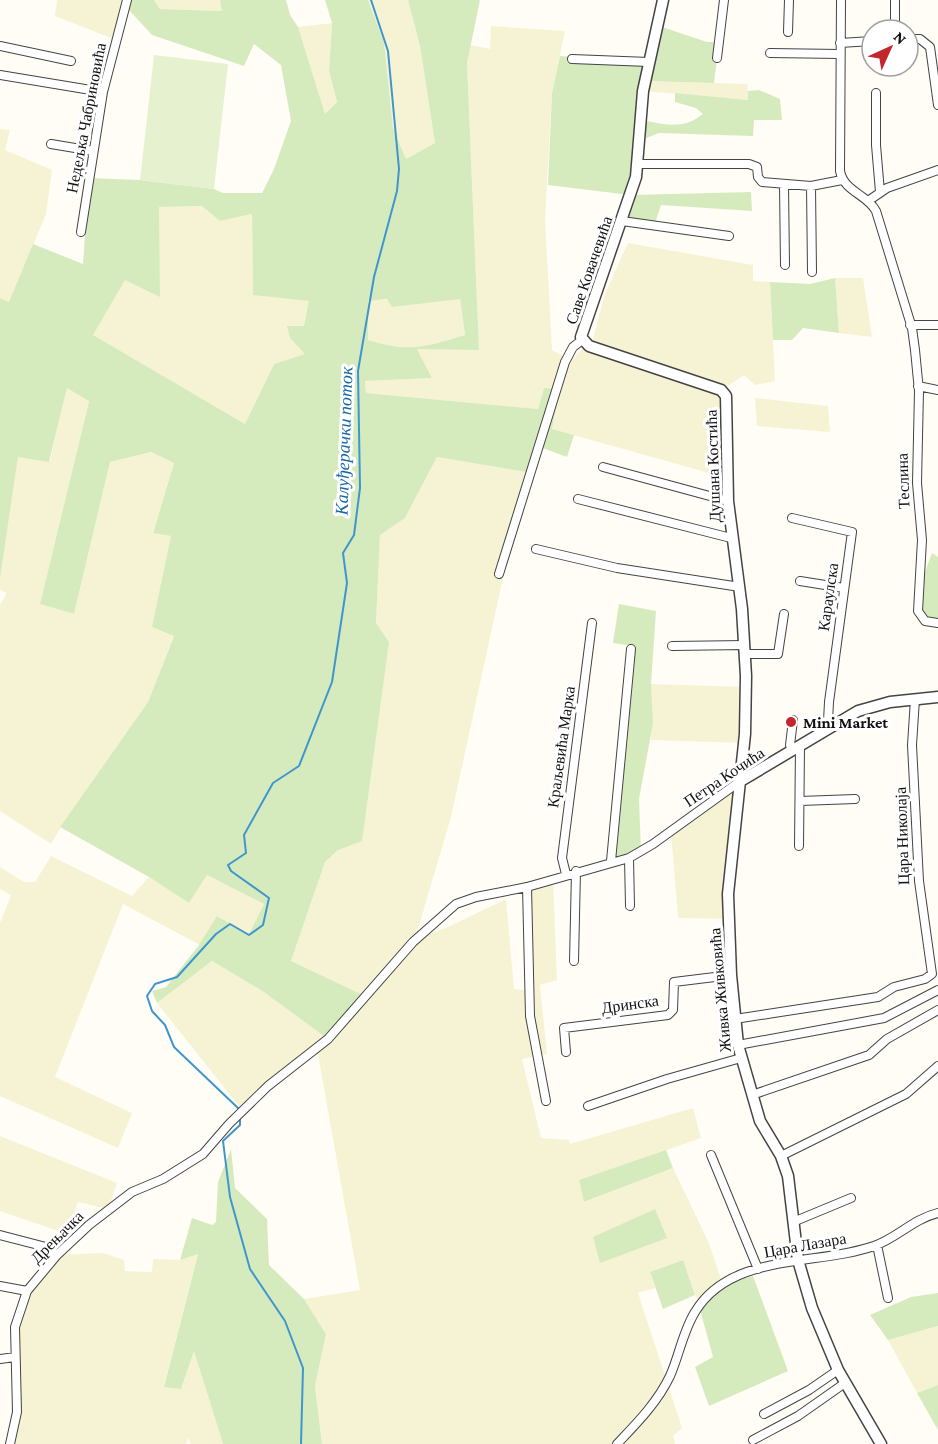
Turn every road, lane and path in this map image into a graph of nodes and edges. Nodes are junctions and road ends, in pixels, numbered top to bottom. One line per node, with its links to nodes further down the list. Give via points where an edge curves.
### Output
1 (127, 0): 20 (street, Недељка Чабриновића)
2 (663, 0): 18 (street, Саве Ковачевића)
3 (724, 0): 15 (street)
4 (789, 0): 8 (street)
5 (841, 0): 11 (street)
6 (895, 0): 7 (street)
7 (895, 18)
8 (788, 32)
9 (920, 39): 22 (street, via 930,46)
10 (860, 42): 11 (street)
11 (840, 43): 14 (street)
12 (0, 46): 17 (street)
13 (770, 53): 14 (street)
14 (839, 54): 27 (street)
15 (717, 58)
16 (572, 59): 18 (street)
17 (71, 61)
18 (649, 62): 25 (street, Саве Ковачевића)
19 (0, 75): 20 (street)
20 (103, 92): 24 (street, Недељка Чабриновића)
21 (876, 93): 30 (street)
22 (938, 105)
23 (51, 144): 24 (street)
24 (93, 151): 33 (street, Недељка Чабриновића)
25 (638, 164): 28 (street, via 754,164 759,180); 32 (street, Саве Ковачевића)
26 (938, 170): 30 (street)
27 (842, 180): 29 (street); 31 (street, Теслина)
28 (784, 185): 29 (street); 35 (street)
29 (811, 186): 36 (street)
30 (880, 192): 31 (street)
31 (868, 201): 37 (street, Теслина, via 880,221)
32 (622, 221): 34 (street); 39 (street, Саве Ковачевића)
33 (81, 232)
34 (729, 236)
35 (785, 265)
36 (812, 272)
37 (910, 325): 38 (street); 40 (street, Теслина)
38 (938, 325)
39 (582, 340): 44 (street, Душана Костића, via 589,346 721,390 726,396); 48 (street, Саве Ковачевића, via 565,362)
40 (918, 386): 41 (street); 54 (street, Теслина, via 916,472 922,579 918,611 925,621)
41 (938, 390)
42 (603, 466): 44 (street)
43 (578, 499): 46 (street)
44 (728, 501): 46 (street, Душана Костића)
45 (792, 518): 51 (street, Караулска, via 852,532)
46 (731, 538): 50 (street, Душана Костића)
47 (536, 549): 50 (street, via 617,568)
48 (499, 574)
49 (800, 581): 51 (street)
50 (740, 587): 57 (street, Душана Костића)
51 (844, 588): 61 (street, Караулска, via 829,702)
52 (784, 614): 57 (street, via 778,654)
53 (592, 623): 70 (street, Краљевића Марка, via 562,858)
54 (938, 623)
55 (672, 646): 57 (street)
56 (631, 649): 68 (street)
57 (745, 650): 63 (street, Душана Костића, via 745,734)
58 (938, 697): 59 (street, Петра Кочића)
59 (915, 699): 61 (street, Петра Кочића, via 871,706); 78 (street, Цара Николаја, via 912,745 918,881 933,972 927,979 894,987 878,997)
60 (793, 720): 62 (street, via 790,745)
61 (831, 727): 62 (street, Петра Кочића)
62 (796, 749): 63 (street, Петра Кочића); 65 (street)
63 (739, 782): 67 (street, Петра Кочића); 75 (street, Живка Живковића, via 728,894)
64 (855, 799): 65 (street)
65 (800, 801): 66 (street)
66 (799, 846)
67 (629, 858): 68 (street, Петра Кочића); 72 (street)
68 (611, 861): 69 (street, Петра Кочића)
69 (576, 871): 70 (street, Петра Кочића); 74 (street)
70 (566, 874): 71 (street, Петра Кочића)
71 (527, 887): 73 (street, Петра Кочића, via 463,900); 84 (street, via 530,1016)
72 (630, 906)
73 (423, 932): 93 (street, Дрењачка, via 328,1039 268,1086 195,1161 132,1192)
74 (574, 961)
75 (731, 975): 78 (street, Живка Живковића); 80 (street, Дринска, via 674,982 673,1010 668,1015 564,1028)
76 (938, 990): 79 (street, via 884,1018)
77 (938, 1010): 83 (street, via 887,1039 869,1055)
78 (735, 1019): 79 (street, Живка Живковића)
79 (738, 1045): 81 (street, Живка Живковића)
80 (566, 1052)
81 (741, 1058): 83 (street, Живка Живковића); 85 (street)
82 (938, 1066): 87 (street, via 906,1094)
83 (752, 1095): 87 (street, Живка Живковића, via 760,1120)
84 (546, 1101)
85 (588, 1106)
86 (711, 1155): 95 (street)
87 (781, 1156): 90 (street, Живка Живковића, via 788,1176)
88 (851, 1198): 90 (street)
89 (938, 1213): 92 (street, Цара Лазара, via 914,1221)
90 (793, 1222): 94 (street, Живка Живковића)
91 (0, 1235): 93 (street, via 46,1247)
92 (877, 1245): 94 (street, Цара Лазара); 98 (street)
93 (57, 1255): 97 (street, Дрењачка)
94 (798, 1260): 95 (street, Цара Лазара); 101 (street, Живка Живковића, via 812,1308)
95 (758, 1269): 106 (street, Цара Лазара, via 723,1285 699,1306 664,1388)
96 (0, 1286): 97 (street)
97 (27, 1291): 99 (street, Дрењачка, via 15,1327)
98 (888, 1298)
99 (15, 1357): 100 (street); 105 (street, Дрењачка, via 17,1412)
100 (0, 1359)
101 (838, 1370): 102 (street, Живка Живковића); 103 (street)
102 (845, 1383): 104 (street, via 798,1416); 107 (street, Живка Живковића)
103 (764, 1414)
104 (753, 1440)
105 (10, 1444)
106 (617, 1444)
107 (881, 1444)

